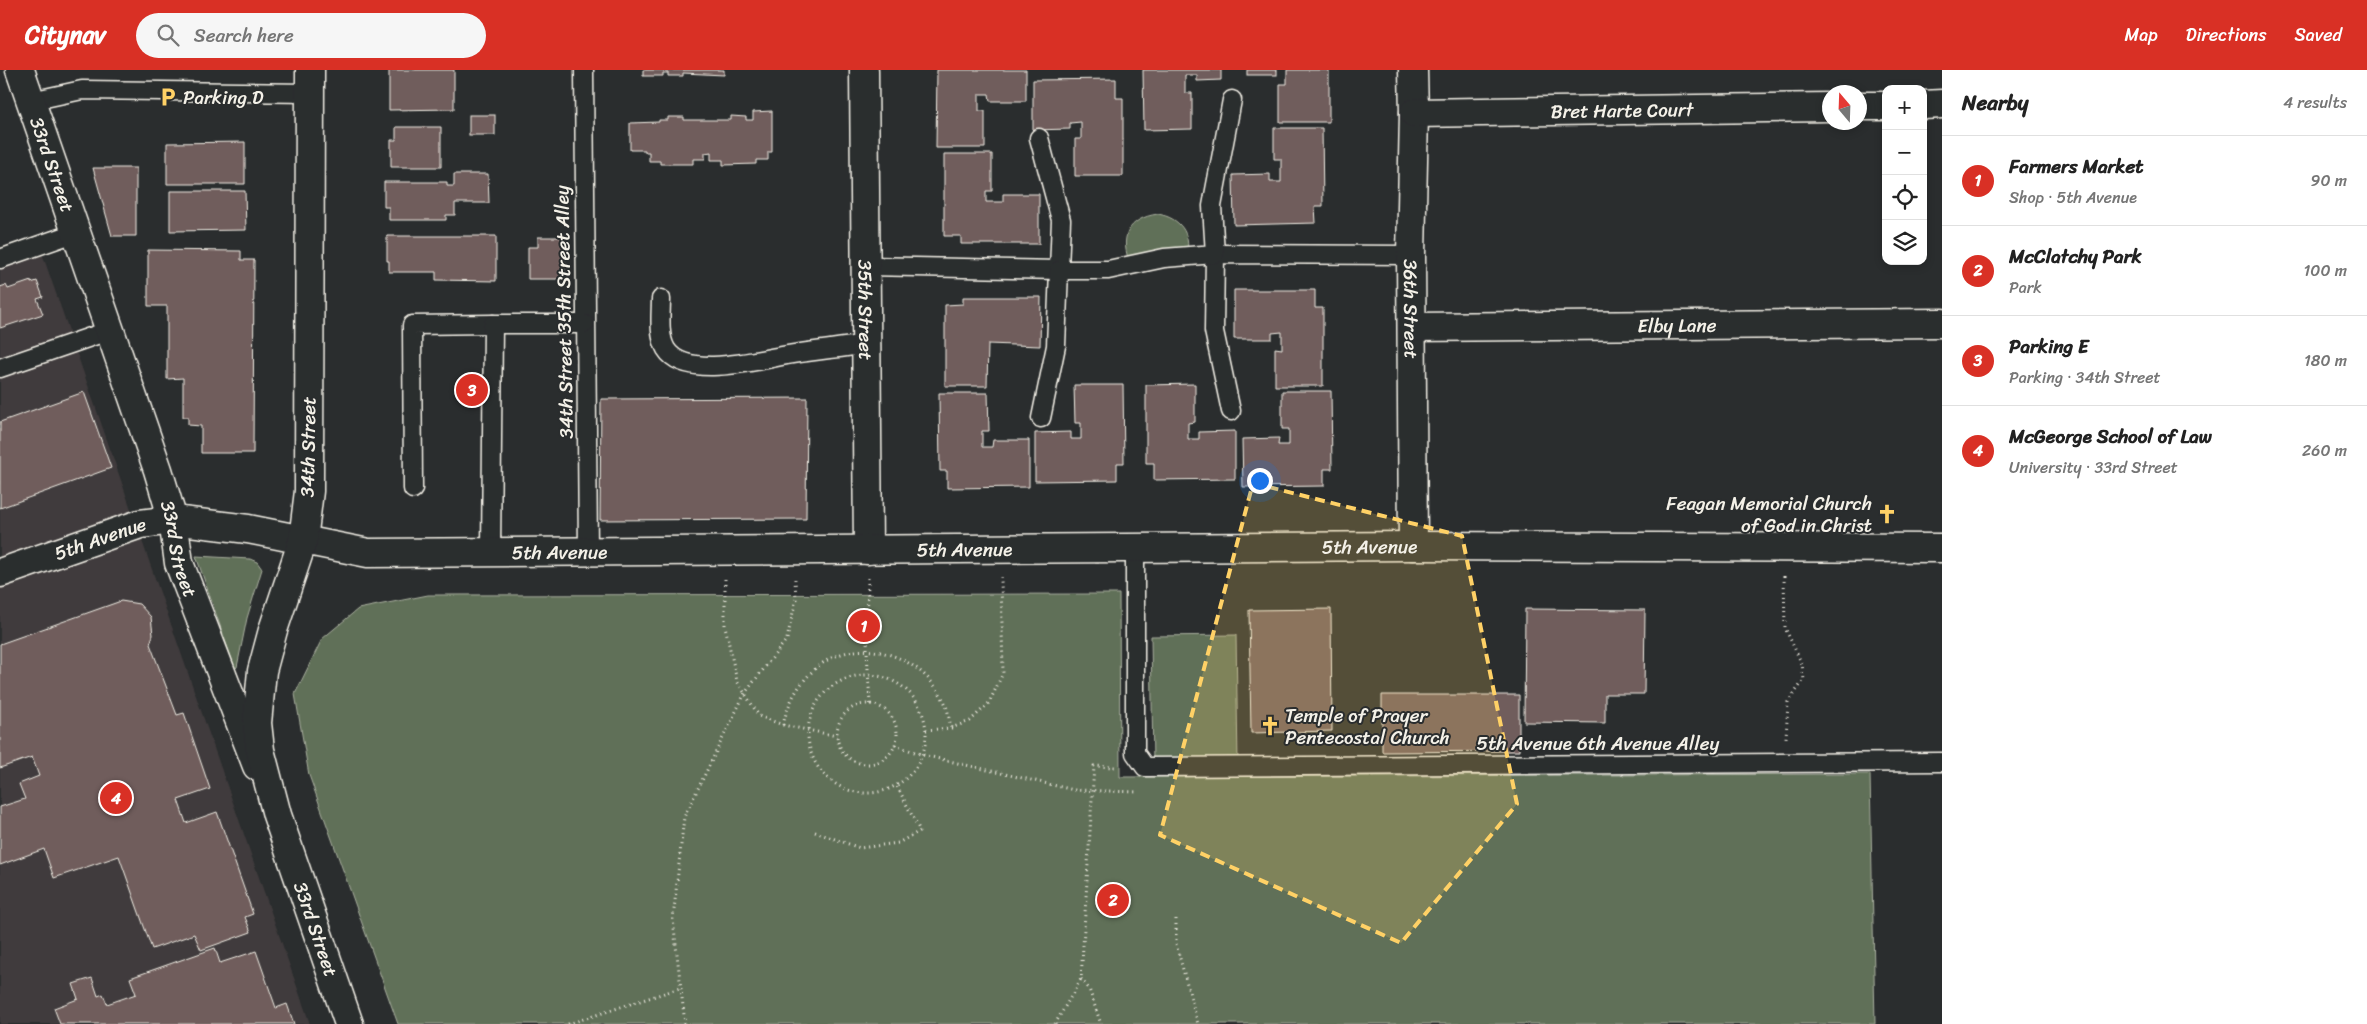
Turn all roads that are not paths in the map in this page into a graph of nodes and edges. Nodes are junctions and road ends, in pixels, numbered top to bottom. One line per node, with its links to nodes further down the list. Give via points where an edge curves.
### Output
1 (20, 70): 7 (street, 33rd Street)
2 (584, 70): 24 (lane, 34th Street 35th Street Alley)
3 (864, 70): 19 (street, 35th Street)
4 (1413, 70): 13 (street, 36th Street)
5 (310, 81): 7 (lane, via 82,90); 33 (street, 34th Street, via 309,491)
6 (1232, 100): 16 (lane, via 1213,199)
7 (31, 101): 15 (street, 33rd Street)
8 (1942, 104): 9 (street)
9 (1927, 105)
10 (1867, 106): 11 (street)
11 (1882, 106)
12 (1822, 107): 13 (street, Bret Harte Court)
13 (1414, 113): 17 (street, 36th Street)
14 (1039, 138): 20 (lane, via 1061,220)
15 (77, 232): 18 (lane); 26 (street, 33rd Street)
16 (1215, 254): 17 (lane); 20 (lane, via 1164,258 1108,270); 29 (lane, via 1214,331)
17 (1411, 255): 25 (street, 36th Street)
18 (0, 259)
19 (867, 266): 20 (lane); 27 (street, 35th Street)
20 (1059, 270): 30 (lane, via 1056,346)
21 (661, 299): 27 (lane, via 663,341 670,354 686,364 736,365)
22 (1942, 323): 25 (street, Elby Lane)
23 (493, 324): 24 (lane); 31 (lane, via 412,325); 38 (lane)
24 (585, 324): 39 (lane, 34th Street 35th Street Alley)
25 (1412, 326): 34 (street, 36th Street)
26 (111, 330): 28 (lane); 32 (street, 33rd Street)
27 (867, 344): 37 (street, 35th Street)
28 (0, 368)
29 (1231, 411)
30 (1041, 418)
31 (412, 489)
32 (173, 520): 33 (street, 5th Avenue, via 248,529); 40 (street, 5th Avenue, via 140,524); 42 (street, 33rd Street, via 179,563)
33 (303, 540): 38 (street, 5th Avenue, via 368,553); 42 (street, 34th Street, via 273,630 258,699 260,750)
34 (1414, 546): 35 (street, 5th Avenue); 36 (street, 5th Avenue)
35 (1942, 548)
36 (1134, 549): 37 (street, 5th Avenue); 41 (lane, 5th Avenue 6th Avenue Alley, via 1135,753 1145,767)
37 (868, 550): 39 (street, 5th Avenue)
38 (491, 553): 39 (street, 5th Avenue)
39 (588, 553)
40 (0, 573)
41 (1942, 762)
42 (277, 816): 43 (street, 33rd Street)
43 (349, 1024)

